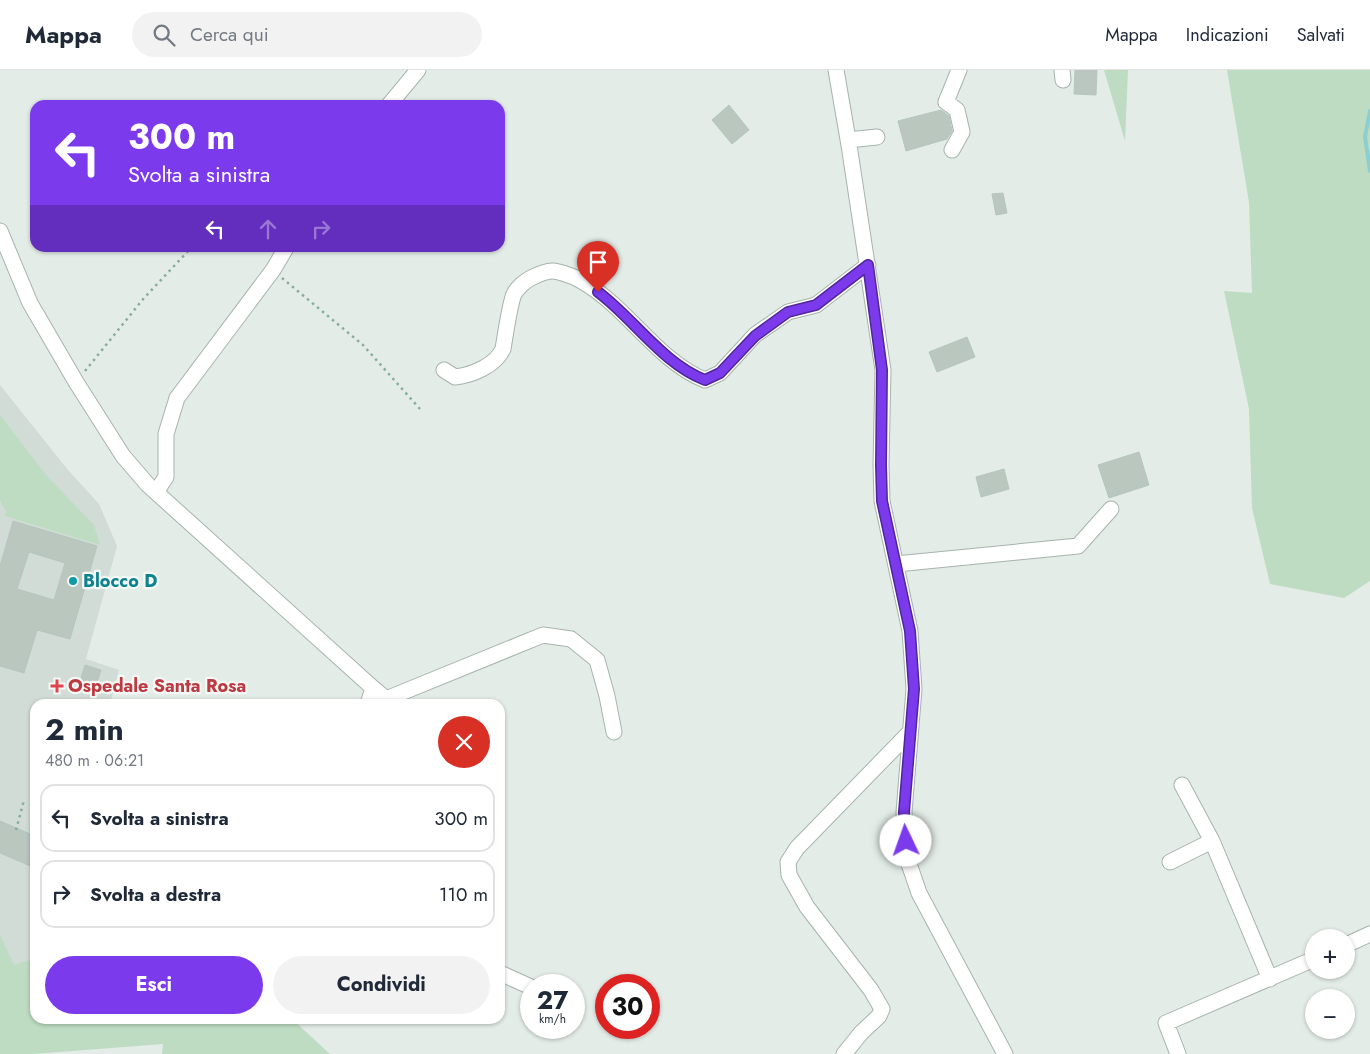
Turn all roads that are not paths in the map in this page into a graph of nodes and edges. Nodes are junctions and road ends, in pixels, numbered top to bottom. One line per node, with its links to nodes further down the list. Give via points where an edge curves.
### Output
1 (418, 70): 4 (street)
2 (836, 70): 6 (street)
3 (959, 70): 7 (street, via 946,102 957,110 962,132)
4 (393, 100)
5 (877, 137): 6 (street)
6 (848, 140): 10 (street)
7 (952, 150)
8 (0, 231): 12 (street, via 30,303 76,382 123,456)
9 (284, 252): 12 (street, via 177,398 166,434 166,476)
10 (868, 265): 11 (street, via 816,305 788,312 755,336 720,373 705,380 661,350 589,284 552,271 526,281 514,294 499,358 469,375 455,377); 14 (street, via 882,370 882,501)
11 (444, 370)
12 (156, 492): 15 (street)
13 (1111, 509): 14 (street, via 1078,546)
14 (896, 564): 18 (street, via 910,631 914,689)
15 (373, 688): 16 (street); 17 (street, via 386,699 543,635 571,639 597,660)
16 (370, 699)
17 (614, 732)
18 (910, 732): 28 (street, via 797,848 788,862 789,875 807,907 882,1009); 29 (street, via 904,812 906,855 919,892)
19 (1182, 784): 20 (street)
20 (1212, 842): 21 (street); 26 (street)
21 (1170, 862)
22 (1370, 934): 23 (street)
23 (1355, 940)
24 (1305, 963): 26 (street)
25 (505, 975): 27 (street)
26 (1270, 978): 30 (street, via 1166,1023)
27 (520, 982)
28 (844, 1054)
29 (1005, 1054)
30 (1178, 1054)

